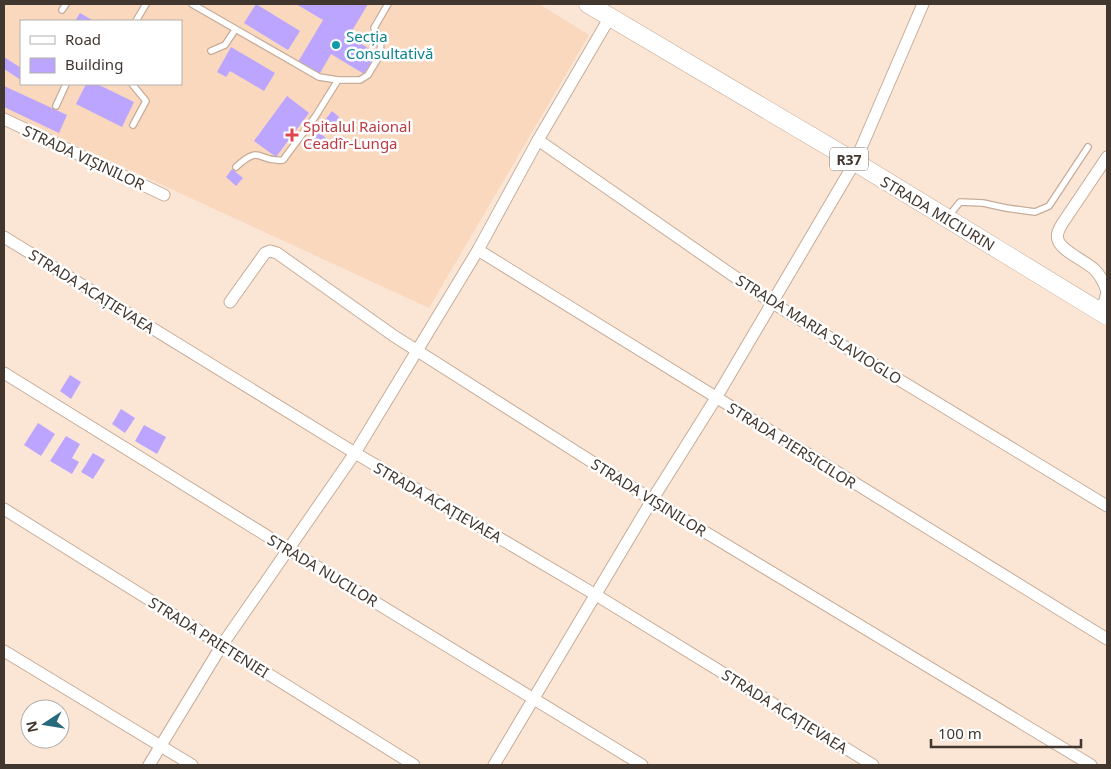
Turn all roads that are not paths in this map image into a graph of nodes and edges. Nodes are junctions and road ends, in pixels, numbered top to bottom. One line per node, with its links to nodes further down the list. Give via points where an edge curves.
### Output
1 (66, 4): 7 (lane)
2 (146, 4): 9 (lane)
3 (192, 4): 10 (lane)
4 (388, 4): 12 (lane, via 374,28 381,39 380,55 368,75 360,80)
5 (588, 4): 8 (main road, STRADA MICIURIN / R37)
6 (924, 4): 21 (street)
7 (62, 10)
8 (610, 17): 18 (street); 21 (main road, STRADA MICIURIN / R37)
9 (137, 20)
10 (235, 30): 11 (lane, via 225,45); 12 (lane, via 319,77)
11 (211, 51)
12 (338, 80): 22 (lane, via 282,160 252,154)
13 (66, 85): 15 (lane)
14 (133, 85): 17 (lane, via 146,101)
15 (56, 106)
16 (4, 119): 23 (street, STRADA VIȘINILOR)
17 (133, 125)
18 (538, 140): 26 (street); 29 (street, STRADA MARIA SLAVIOGLO)
19 (1088, 148): 24 (lane, via 1049,206 1035,212 983,202 960,202)
20 (1107, 157): 27 (street, via 1058,232 1062,246 1094,269)
21 (855, 162): 24 (main road, STRADA MICIURIN / R37); 29 (street)
22 (236, 167)
23 (164, 195)
24 (946, 218): 30 (main road, STRADA MICIURIN / R37)
25 (4, 237): 34 (street, STRADA ACAȚIEVAEA)
26 (478, 250): 31 (street); 33 (street, STRADA PIERSICILOR)
27 (1107, 291): 30 (street)
28 (230, 302): 31 (street, STRADA VIȘINILOR, via 265,253 270,251)
29 (771, 302): 33 (street); 36 (street, STRADA MARIA SLAVIOGLO)
30 (1103, 314)
31 (416, 349): 34 (street); 35 (street, STRADA VIȘINILOR)
32 (4, 373): 38 (street, STRADA NUCILOR)
33 (716, 398): 35 (street); 40 (street, STRADA PIERSICILOR)
34 (355, 453): 38 (street); 39 (street, STRADA ACAȚIEVAEA)
35 (652, 500): 39 (street); 51 (street, STRADA VIȘINILOR)
36 (1107, 506)
37 (4, 509): 41 (street, STRADA PRIETENIEI)
38 (288, 549): 41 (street); 43 (street, STRADA NUCILOR)
39 (596, 595): 43 (street); 50 (street, STRADA ACAȚIEVAEA)
40 (1107, 639)
41 (222, 645): 44 (street); 47 (street, STRADA PRIETENIEI)
42 (4, 651): 44 (street)
43 (534, 698): 48 (street); 49 (street, STRADA NUCILOR)
44 (160, 747): 45 (street); 46 (street)
45 (149, 765)
46 (192, 765)
47 (414, 765)
48 (494, 765)
49 (642, 765)
50 (873, 765)
51 (1092, 765)

